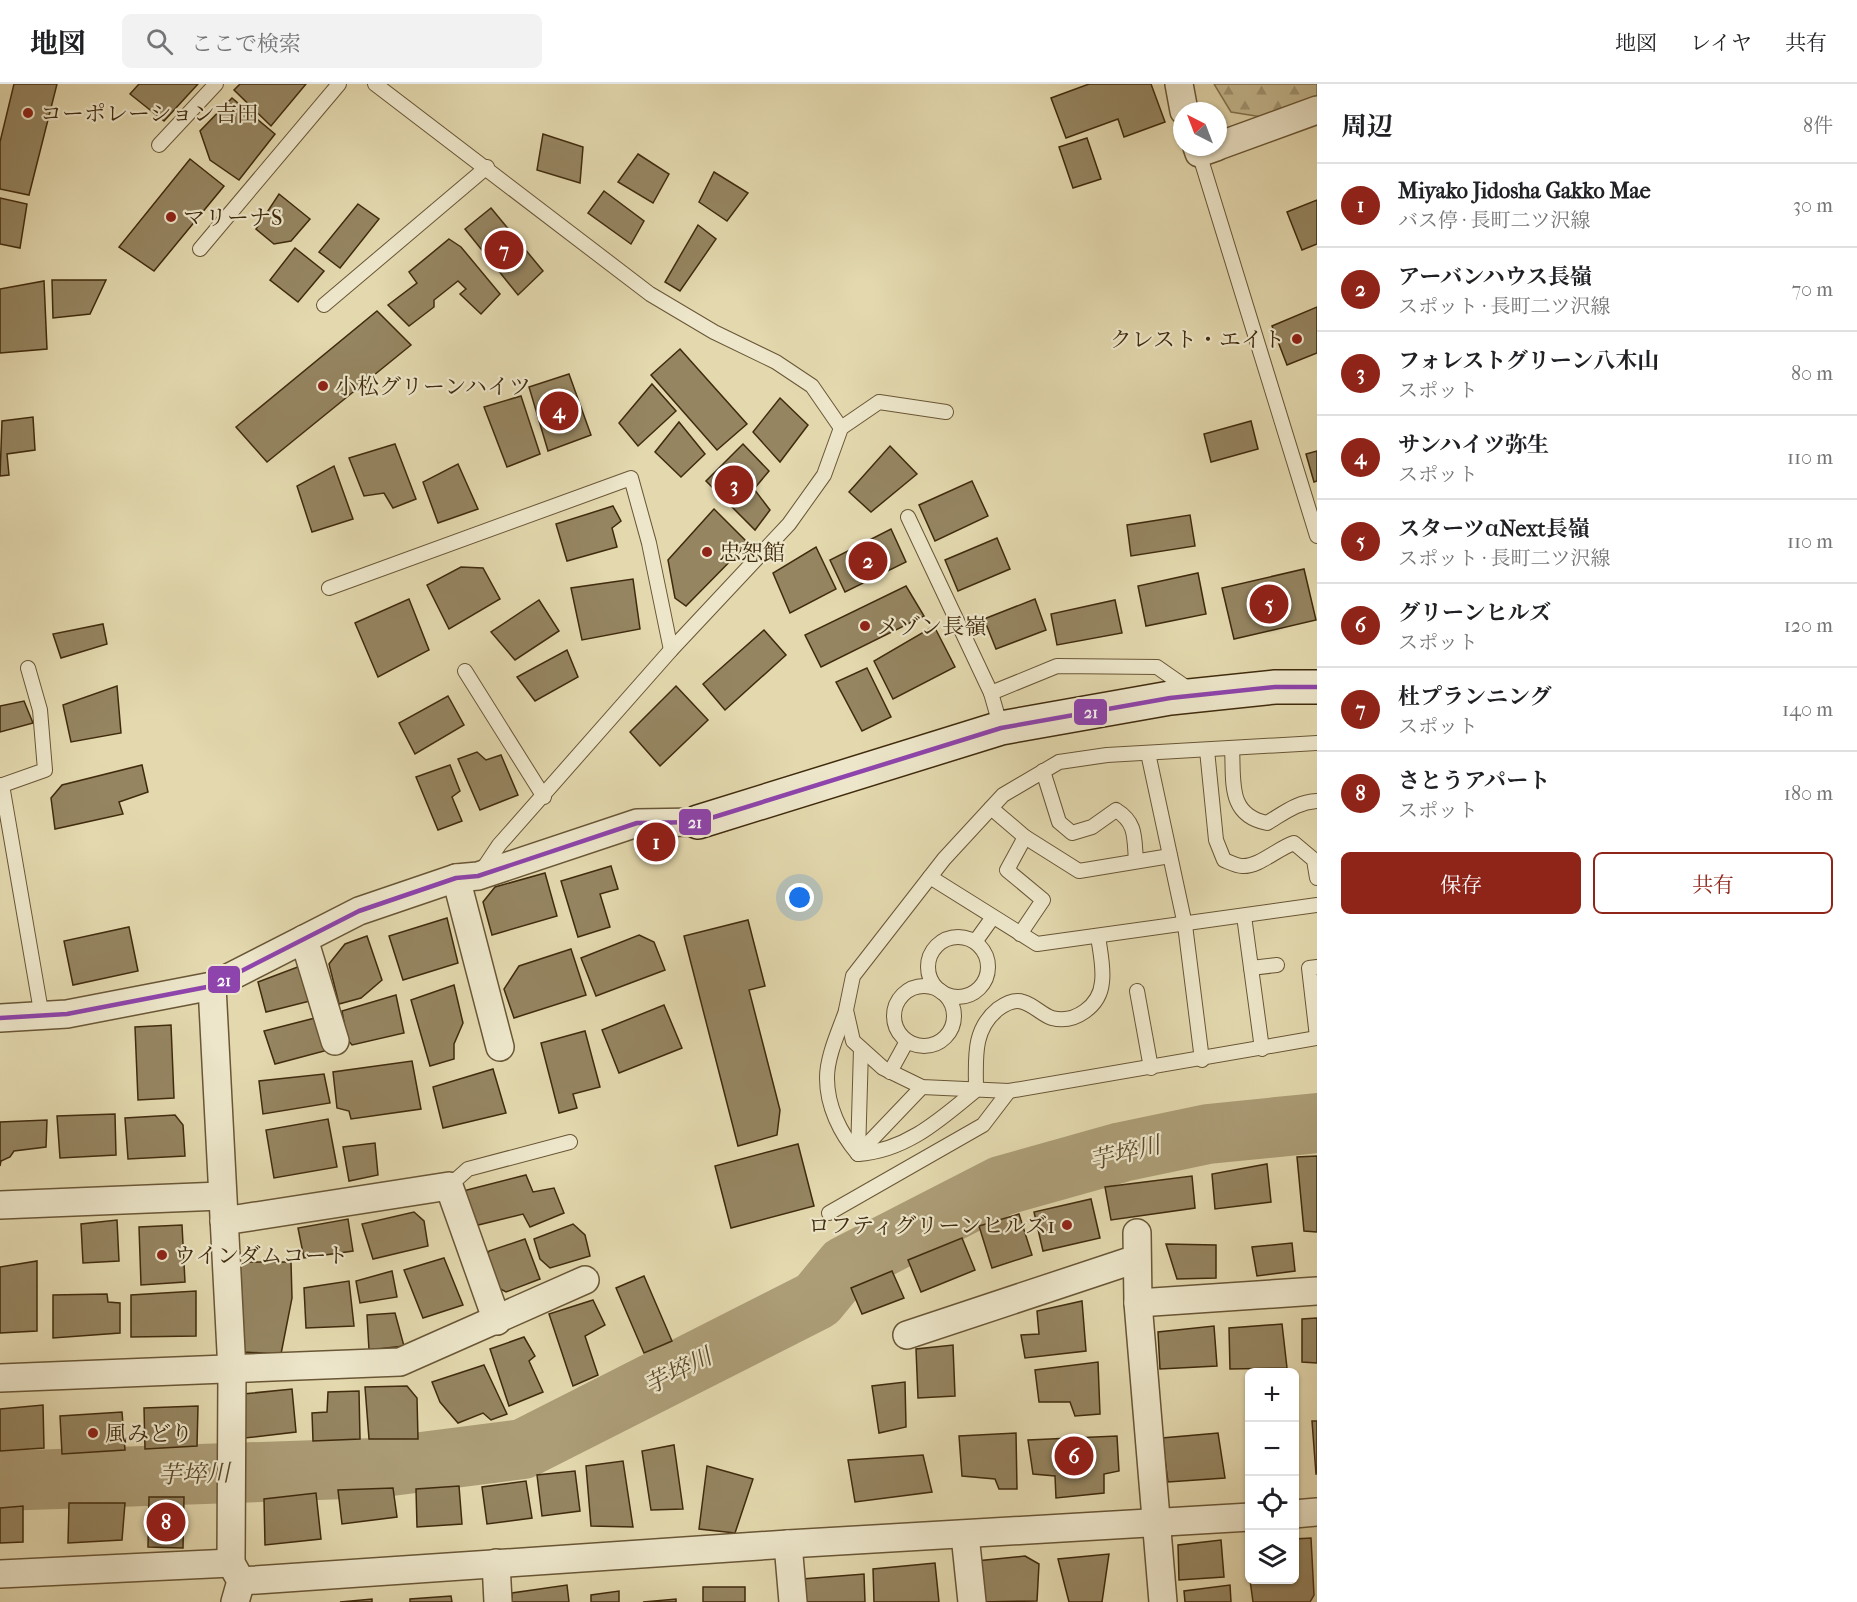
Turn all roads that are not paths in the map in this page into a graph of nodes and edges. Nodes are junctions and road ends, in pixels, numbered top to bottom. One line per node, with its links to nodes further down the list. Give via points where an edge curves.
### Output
1 (216, 84): 8 (lane)
2 (339, 84): 11 (lane)
3 (375, 84): 10 (lane)
4 (1179, 84): 5 (street)
5 (1182, 102)
6 (1317, 110): 7 (street)
7 (1227, 141)
8 (159, 145)
9 (1209, 156): 15 (lane)
10 (487, 167): 12 (lane); 14 (lane, via 650,294 714,332 776,362 812,386)
11 (200, 249)
12 (324, 305)
13 (946, 412): 14 (lane, via 879,402)
14 (841, 428): 19 (lane, via 824,475 789,524)
15 (1314, 514): 17 (lane)
16 (908, 517): 23 (lane)
17 (1317, 536)
18 (328, 588): 19 (lane, via 631,478)
19 (671, 650): 32 (lane)
20 (28, 668): 31 (lane, via 40,710 45,770)
21 (465, 671): 32 (lane)
22 (1317, 687): 24 (street, via 1275,687)
23 (991, 693): 24 (lane, via 1057,666 1136,667 1157,668); 25 (lane)
24 (1198, 696): 25 (street)
25 (1000, 728): 35 (street)
26 (1317, 743): 27 (lane)
27 (1232, 748): 28 (lane); 33 (lane, via 1239,808 1250,819 1267,823 1305,801)
28 (1207, 750): 29 (lane); 41 (lane, via 1216,840 1224,860 1242,866 1255,864 1294,843 1314,860)
29 (1148, 753): 30 (lane, via 1059,762); 37 (lane)
30 (1043, 771): 34 (lane, via 1002,795); 38 (lane, via 1059,822 1072,833 1092,827 1116,810 1128,818)
31 (1, 786): 57 (lane)
32 (544, 796): 39 (lane)
33 (1317, 801)
34 (991, 808): 36 (lane); 40 (lane)
35 (698, 822): 39 (street, via 637,823)
36 (1025, 837): 38 (lane, via 1079,871); 46 (lane, via 1007,870 1042,900)
37 (1170, 856): 38 (lane); 45 (lane)
38 (1136, 861)
39 (467, 877): 48 (street, via 359,911); 62 (street)
40 (930, 877): 44 (lane); 56 (lane, via 852,976)
41 (1317, 878)
42 (1317, 905): 43 (lane)
43 (1244, 916): 45 (lane); 52 (lane)
44 (993, 917): 46 (lane); 49 (lane)
45 (1185, 925): 47 (lane); 65 (lane)
46 (1020, 934): 47 (lane, via 1037,944)
47 (1098, 936): 69 (lane, via 1102,984 1092,1006 1079,1016 1051,1018 1022,1001 1005,1004 980,1028)
48 (304, 939): 53 (street); 60 (street)
49 (975, 942): 54 (lane, via 958,937 940,943 934,950 930,976); 54 (lane, via 982,949 988,969 980,987 962,996)
50 (1277, 965): 52 (lane)
51 (1317, 967): 59 (lane, via 1309,968)
52 (1251, 968): 64 (lane)
53 (212, 986): 57 (street); 75 (street)
54 (941, 991): 61 (lane, via 924,986 899,999 894,1016 899,1034); 61 (lane, via 949,999 954,1019 946,1038 927,1047)
55 (1137, 991): 66 (lane)
56 (846, 1010): 63 (lane, via 853,1041); 72 (lane, via 827,1078 837,1126)
57 (42, 1017): 58 (street)
58 (0, 1018)
59 (1317, 1037): 64 (lane)
60 (335, 1041)
61 (907, 1041): 67 (lane)
62 (500, 1047)
63 (861, 1049): 67 (lane); 72 (lane)
64 (1262, 1049): 65 (lane)
65 (1202, 1060): 66 (lane)
66 (1151, 1068): 70 (lane)
67 (890, 1072): 68 (lane)
68 (922, 1087): 69 (lane); 72 (lane)
69 (976, 1090): 70 (lane); 72 (lane, via 910,1139 886,1150)
70 (1009, 1091): 76 (lane, via 983,1125)
71 (570, 1142): 73 (lane, via 468,1169)
72 (858, 1154)
73 (449, 1186): 75 (street); 80 (street)
74 (0, 1205): 75 (street)
75 (223, 1209): 82 (street)
76 (829, 1213)
77 (585, 1280): 80 (street)
78 (1317, 1291): 79 (street)
79 (1138, 1303): 81 (street, via 1136,1246); 87 (street)
80 (497, 1321): 82 (street, via 400,1362)
81 (907, 1335)
82 (232, 1371): 83 (street); 92 (street)
83 (0, 1378)
84 (1317, 1512): 85 (street)
85 (1299, 1514)
86 (1245, 1517): 87 (street)
87 (1158, 1523): 88 (street); 96 (street)
88 (965, 1535): 89 (street); 95 (street)
89 (788, 1544): 90 (street); 94 (street)
90 (496, 1563): 92 (street); 93 (street)
91 (0, 1574): 92 (street)
92 (236, 1582)
93 (498, 1602)
94 (792, 1602)
95 (972, 1602)
96 (1163, 1602)

